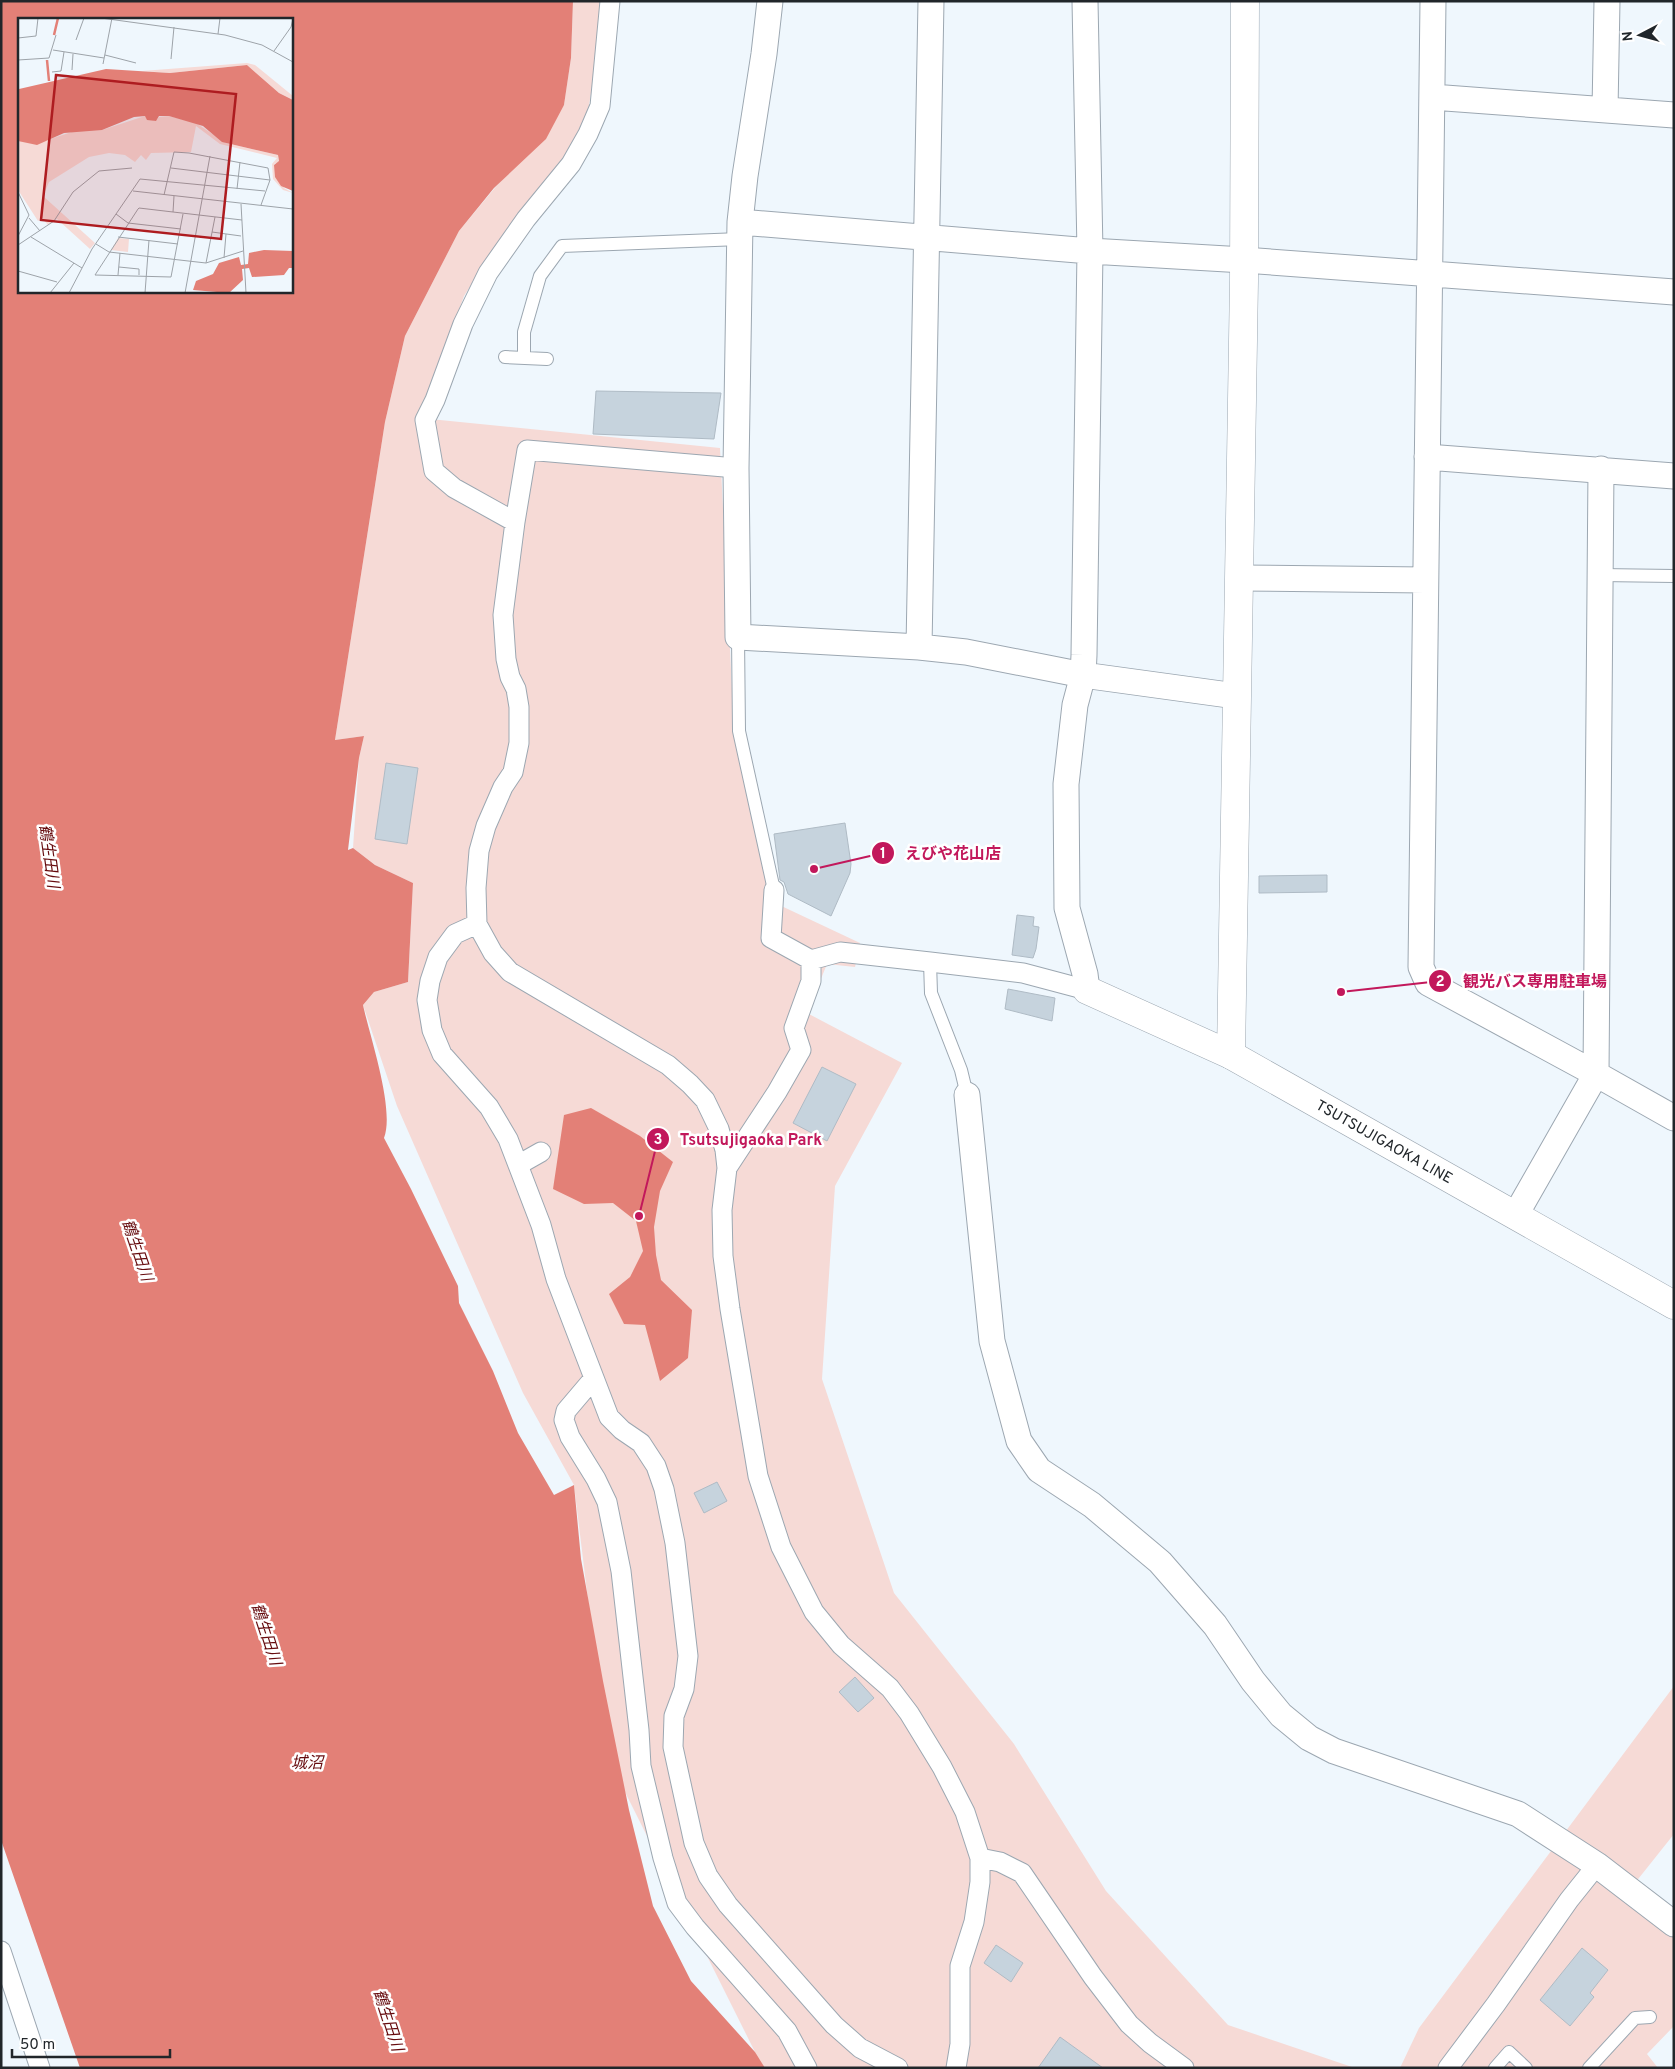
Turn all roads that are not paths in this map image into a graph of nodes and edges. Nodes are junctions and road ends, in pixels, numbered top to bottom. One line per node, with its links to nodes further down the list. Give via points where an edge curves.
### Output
1 (610, 1): 24 (street, via 600,106 588,134 571,164 488,273 463,324 425,420 434,471 454,488)
2 (770, 1): 11 (street)
3 (930, 1): 12 (street)
4 (1085, 1): 13 (street)
5 (1245, 1): 14 (street)
6 (1433, 1): 8 (street)
7 (1608, 1): 9 (street)
8 (1432, 97): 9 (street); 15 (street)
9 (1605, 110): 10 (street)
10 (1674, 115)
11 (740, 231): 12 (street); 18 (lane, via 562,246 540,276 523,338); 21 (street)
12 (927, 238): 13 (street); 30 (street)
13 (1090, 251): 14 (street); 31 (street)
14 (1244, 260): 15 (street); 27 (street)
15 (1429, 274): 16 (street); 20 (street)
16 (1674, 292)
17 (505, 357): 18 (lane)
18 (524, 358): 19 (lane)
19 (547, 359)
20 (1427, 457): 22 (street); 28 (street)
21 (736, 468): 24 (street, via 527,450); 29 (street)
22 (1601, 470): 23 (street); 25 (street)
23 (1674, 476)
24 (515, 522): 34 (street, via 503,615 506,659 516,689 521,724 513,772 494,805 479,851)
25 (1600, 575): 26 (lane); 39 (street)
26 (1674, 576)
27 (1240, 578): 28 (street); 32 (street)
28 (1425, 580): 39 (street, via 1421,967 1428,983)
29 (738, 636): 30 (street); 33 (lane, via 739,731)
30 (919, 647): 31 (street, via 966,652)
31 (1083, 675): 32 (street); 37 (street, via 1075,705 1066,784 1067,908)
32 (1236, 696): 38 (street)
33 (774, 890): 35 (street, via 771,938)
34 (476, 924): 43 (street, via 455,934 438,957 430,981 428,1014 442,1054 489,1107 508,1139); 44 (street, via 493,953 510,972 635,1044 690,1084 705,1100 719,1129)
35 (811, 960): 36 (street, via 840,952); 44 (street, via 811,981 794,1028 801,1050)
36 (930, 962): 37 (street, via 1023,973); 40 (lane, via 931,993 962,1070)
37 (1087, 990): 38 (street, TSUTSUJIGAOKA LINE)
38 (1231, 1056): 45 (street, TSUTSUJIGAOKA LINE)
39 (1596, 1074): 41 (street); 45 (street)
40 (967, 1095): 49 (street, via 992,1341 1019,1441 1039,1470 1092,1505 1160,1562 1215,1625 1281,1715 1309,1738 1334,1751 1518,1814)
41 (1674, 1118)
42 (541, 1152): 43 (street)
43 (518, 1165): 47 (street, via 541,1225 556,1279)
44 (727, 1168): 48 (street, via 722,1210 722,1256 758,1476 780,1547 814,1612 841,1644 890,1688 910,1713 965,1812)
45 (1515, 1216): 46 (street, TSUTSUJIGAOKA LINE)
46 (1674, 1305)
47 (594, 1378): 54 (street, via 566,1411 564,1420 570,1438 607,1502 621,1571 641,1766 663,1858 677,1903 787,2031); 55 (street, via 609,1417 641,1443 656,1466 664,1489 675,1544 688,1656 684,1689 674,1716 673,1747 694,1843 708,1876 728,1905 834,2025 860,2048)
48 (980, 1858): 56 (street, via 974,1922 960,1966 960,2044); 57 (street, via 1000,1862 1022,1873 1093,1977 1130,2024)
49 (1597, 1865): 50 (street); 58 (street)
50 (1674, 1924)
51 (1, 1951): 53 (street)
52 (1650, 2017): 61 (lane, via 1634,2018)
53 (40, 2068)
54 (807, 2068)
55 (898, 2068)
56 (956, 2068)
57 (1184, 2068)
58 (1448, 2068)
59 (1495, 2068): 60 (lane, via 1509,2052)
60 (1526, 2068)
61 (1589, 2068)

